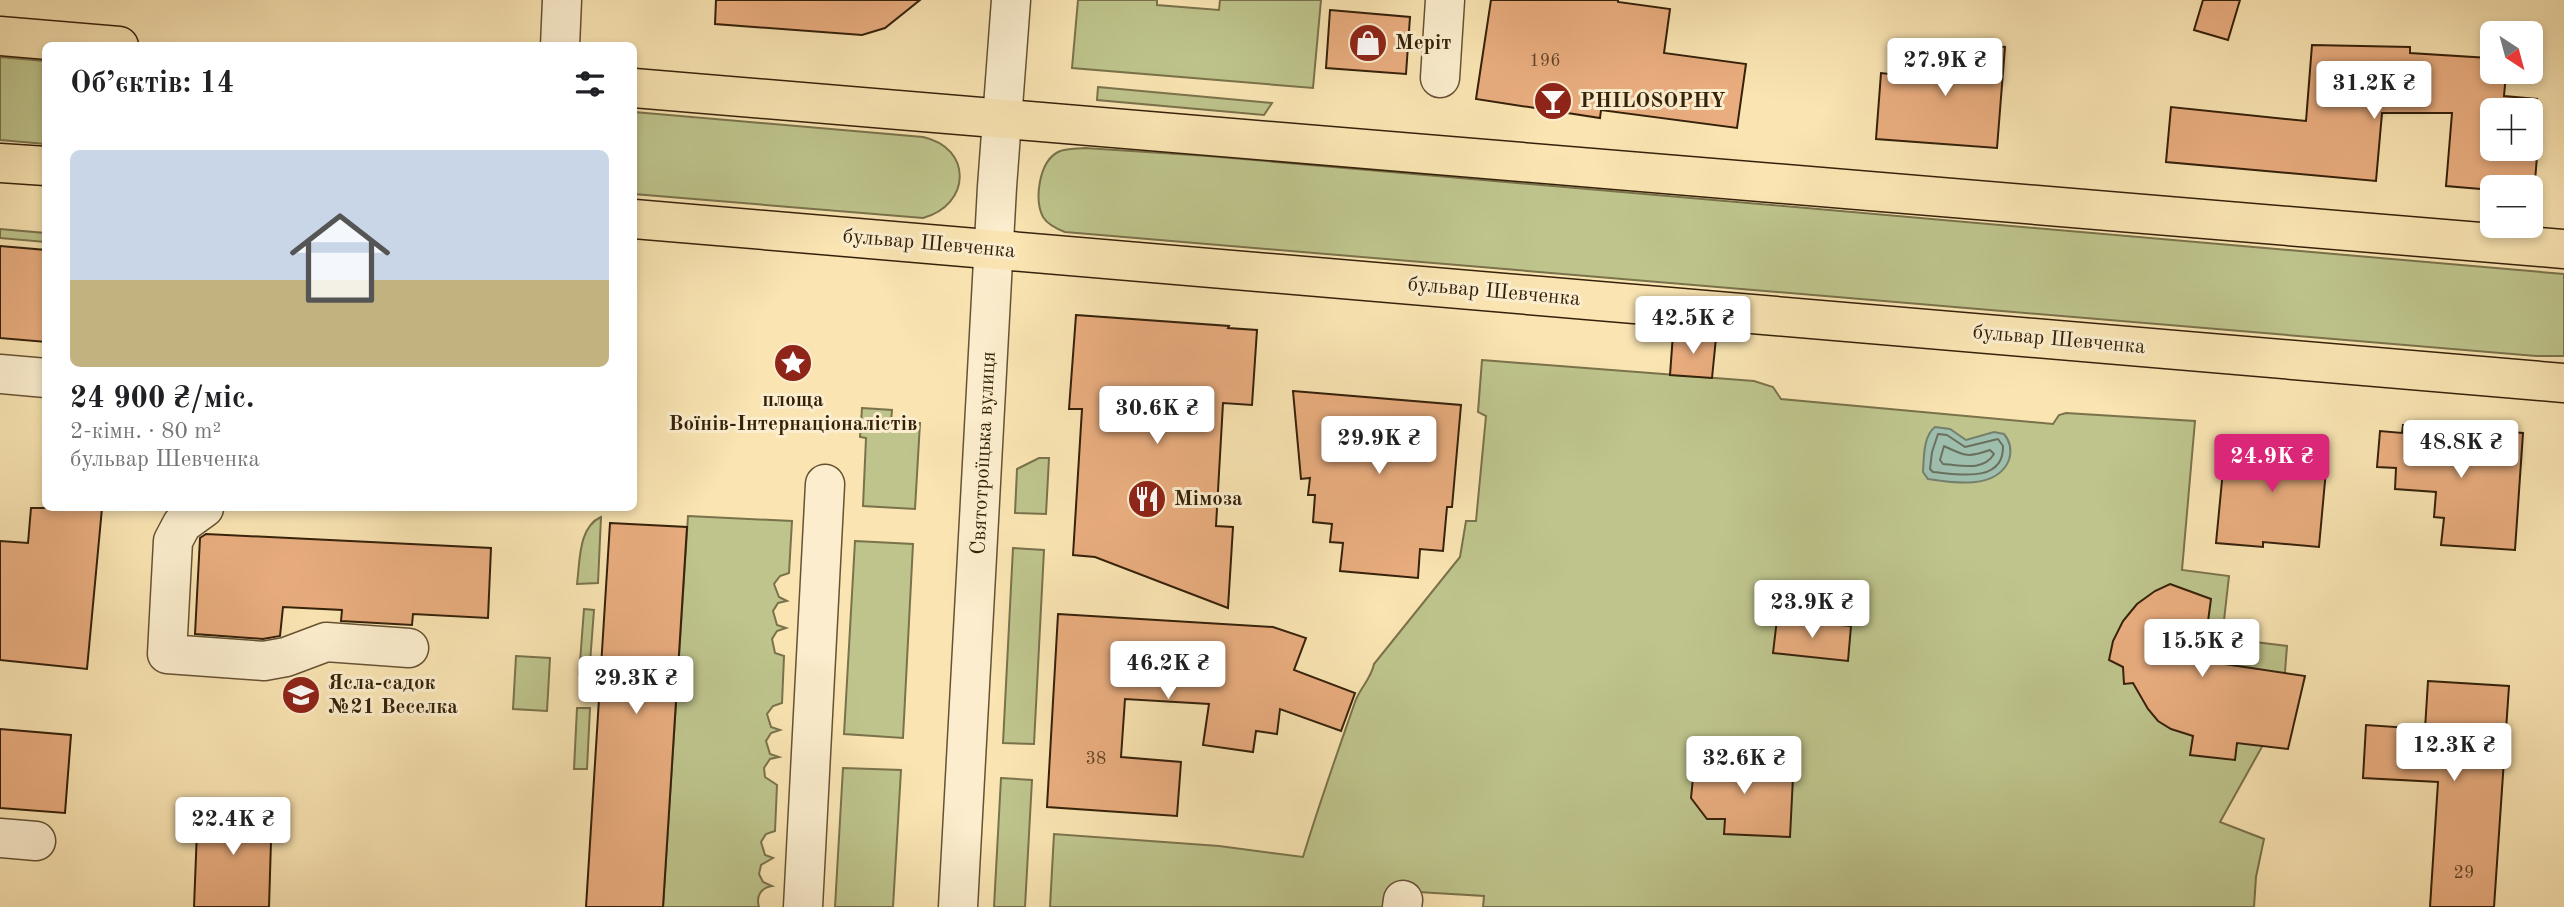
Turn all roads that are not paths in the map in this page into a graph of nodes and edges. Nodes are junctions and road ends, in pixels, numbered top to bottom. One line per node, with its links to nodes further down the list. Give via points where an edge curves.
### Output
1 (562, 0): 6 (street)
2 (1011, 0): 9 (street, Святотроїцька вулиця)
3 (1445, 0): 7 (street)
4 (0, 36): 5 (main road)
5 (71, 42)
6 (560, 42)
7 (1440, 78)
8 (637, 88): 9 (main road)
9 (1001, 119): 13 (street, Святотроїцька вулиця); 14 (main road)
10 (0, 163): 11 (main road)
11 (42, 166)
12 (637, 219): 13 (main road, бульвар Шевченка)
13 (995, 248): 17 (main road, бульвар Шевченка); 22 (street, Святотроїцька вулиця)
14 (2564, 249)
15 (0, 374): 16 (street)
16 (42, 378)
17 (2564, 383)
18 (825, 484): 21 (street)
19 (200, 511): 20 (street, via 183,524 173,541 167,654 275,661 326,642)
20 (409, 648)
21 (803, 907)
22 (958, 907)

